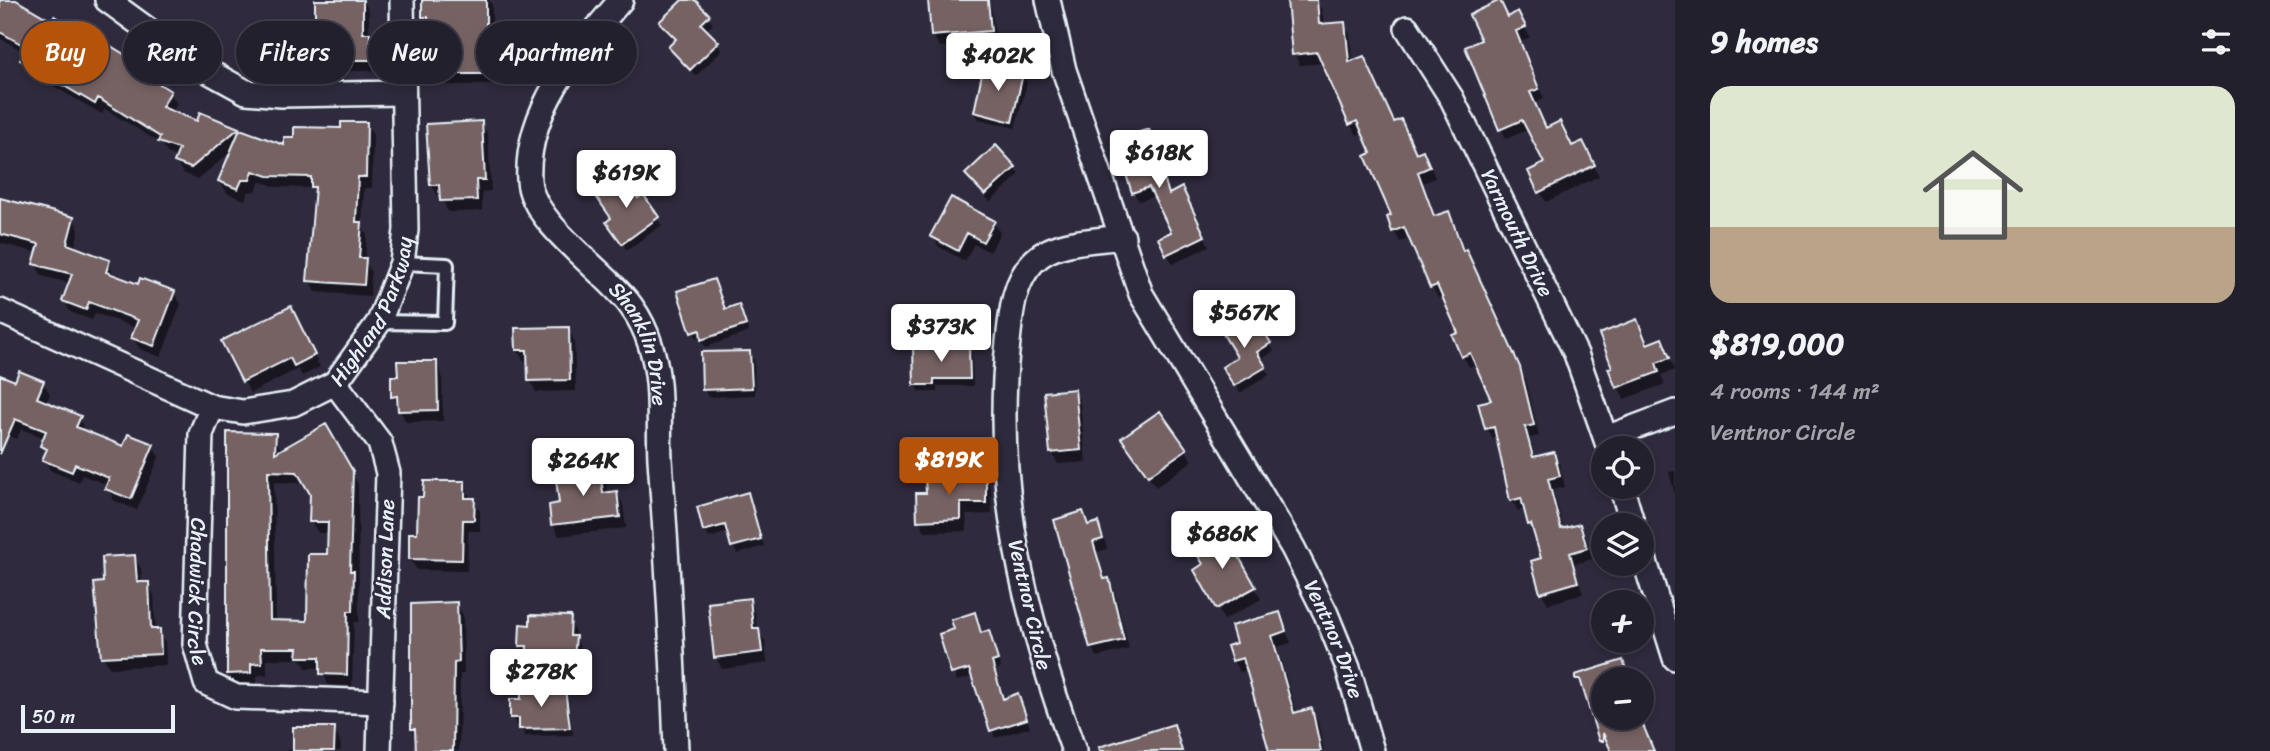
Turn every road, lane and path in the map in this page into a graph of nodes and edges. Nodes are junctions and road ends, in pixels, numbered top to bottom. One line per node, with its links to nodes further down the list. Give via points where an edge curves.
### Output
1 (107, 0): 6 (street, via 195,64 246,92)
2 (402, 0): 6 (street, Highland Parkway)
3 (621, 0): 20 (street, Shanklin Drive, via 561,74 541,115 528,182 552,224 631,305 656,359)
4 (1048, 0): 7 (street, Ventnor Drive, via 1064,69)
5 (1407, 28): 14 (street, Yarmouth Drive, via 1452,99 1564,330)
6 (402, 93): 8 (street, Highland Parkway, via 407,230)
7 (1123, 237): 21 (street, Ventnor Circle, via 1062,246 1034,260 1016,292 1005,372 1006,452 1015,549 1042,662); 22 (street, Ventnor Drive, via 1141,294 1293,548 1326,614 1348,668)
8 (402, 263): 10 (street, Highland Parkway); 10 (lane, via 447,265 445,323)
9 (0, 311): 12 (street, Highland Parkway)
10 (379, 322): 11 (street, Highland Parkway)
11 (335, 383): 12 (street, Highland Parkway, via 293,404 243,412); 18 (street, Addison Lane, via 380,443 388,472)
12 (212, 407): 18 (street, Chadwick Circle, via 201,434 195,644 206,682 236,697)
13 (1675, 412): 15 (street)
14 (1604, 436)
15 (1622, 436)
16 (1649, 576): 17 (street)
17 (1675, 658)
18 (381, 702): 19 (street, Addison Lane)
19 (379, 751)
20 (676, 751)
21 (1074, 751)
22 (1372, 751)

